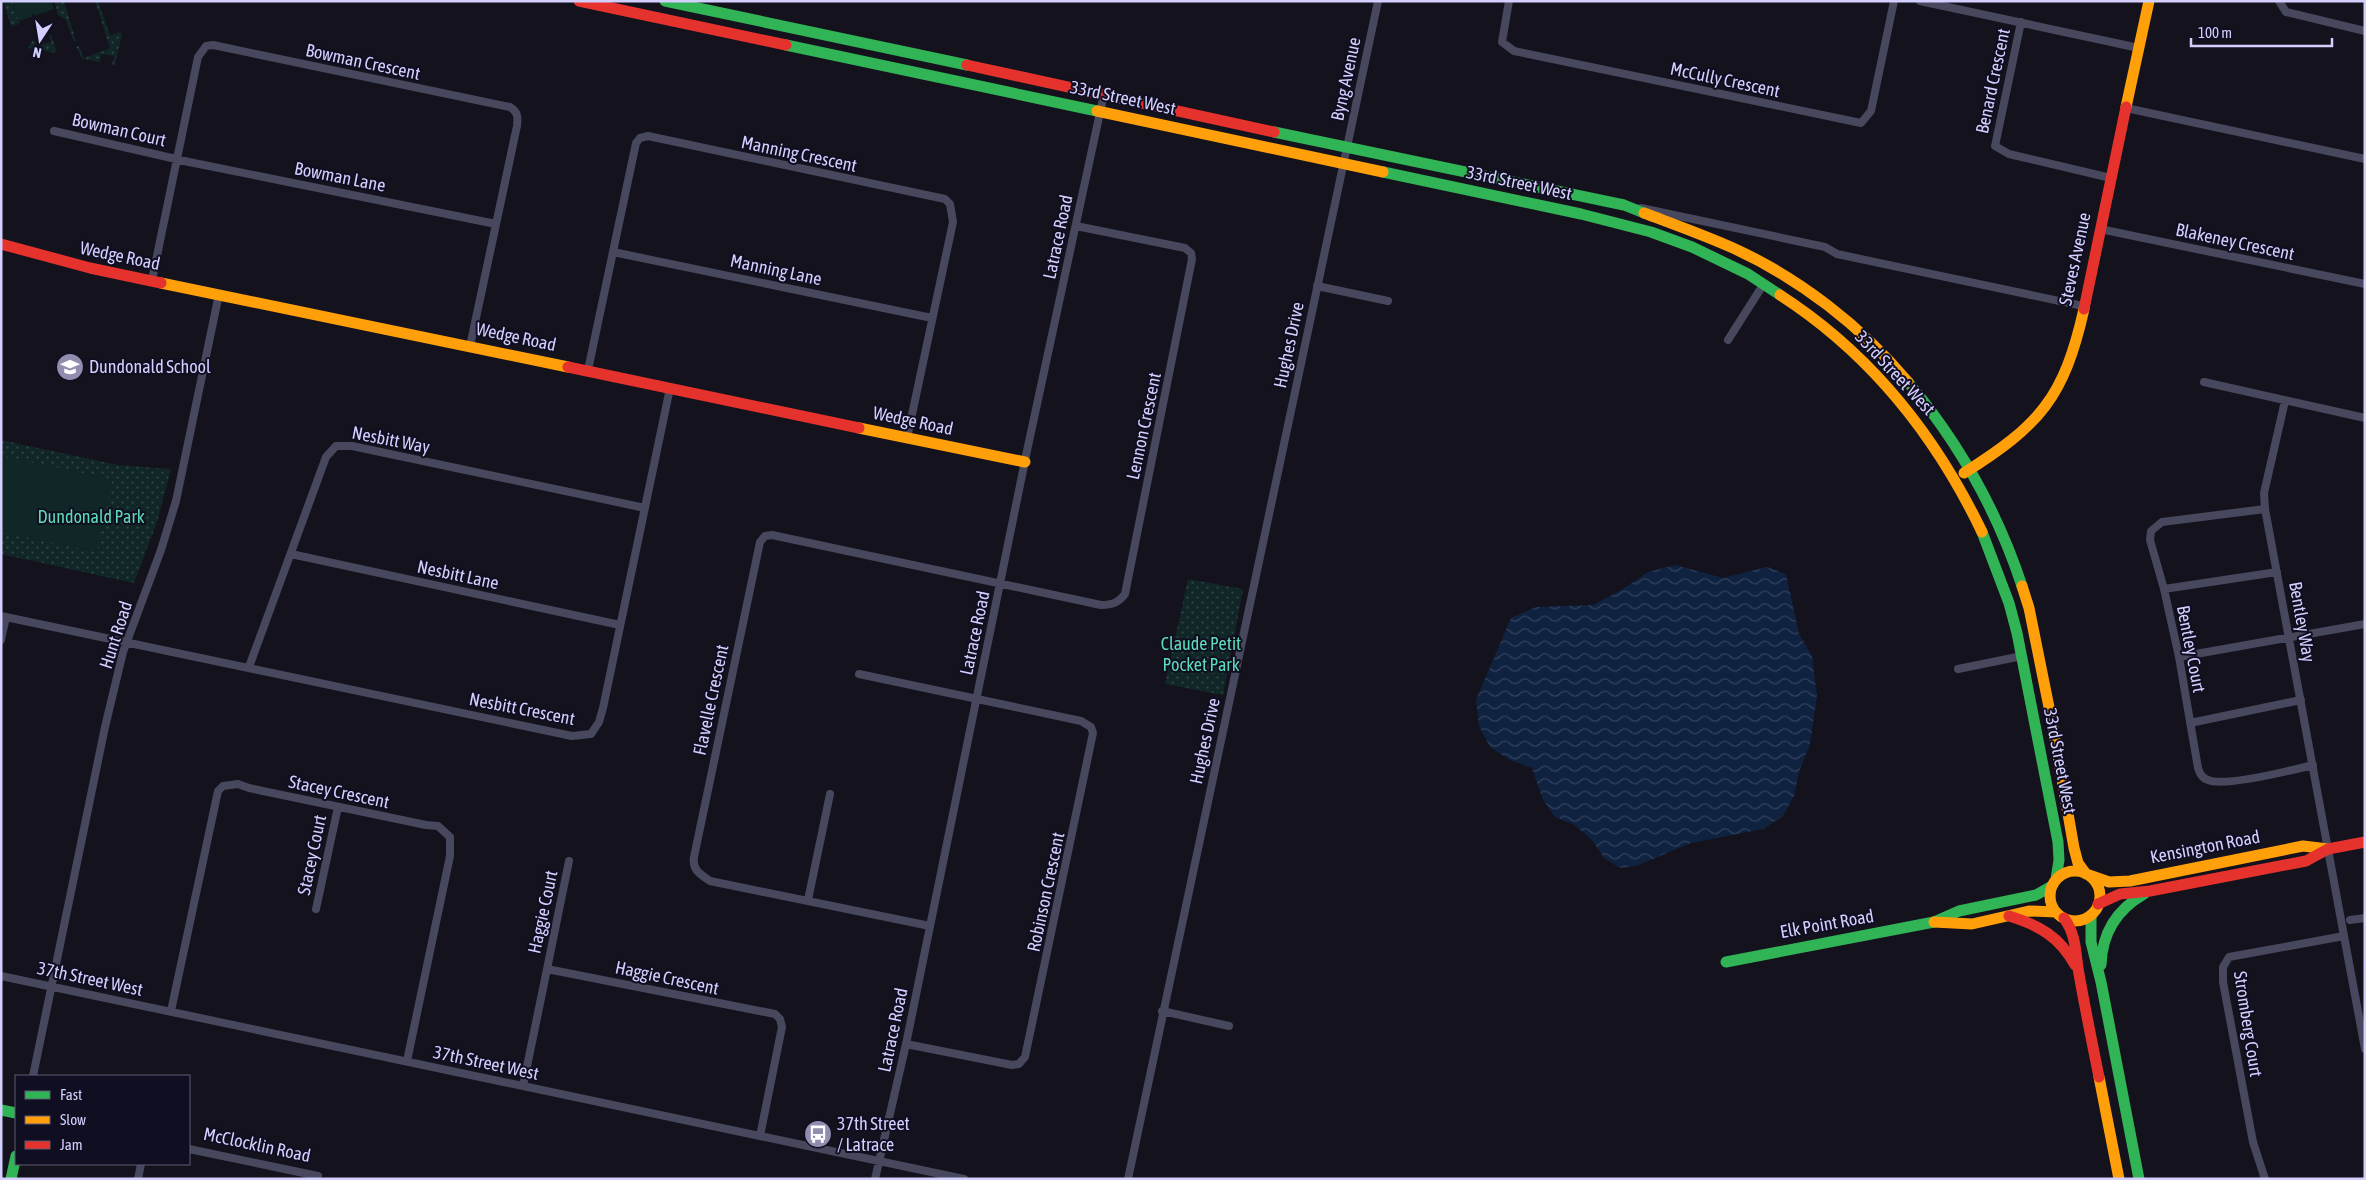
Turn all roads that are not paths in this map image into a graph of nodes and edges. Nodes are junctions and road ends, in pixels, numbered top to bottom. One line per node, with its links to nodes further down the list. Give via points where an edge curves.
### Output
1 (579, 1): 14 (main road, 33rd Street West)
2 (666, 1): 12 (main road, 33rd Street West)
3 (1378, 1): 16 (street, Byng Avenue)
4 (1509, 1): 5 (street, McCully Crescent, via 1502,42 1514,51 1861,123 1871,111)
5 (1894, 1)
6 (1920, 1): 9 (street)
7 (2149, 1): 11 (main road, Steves Avenue)
8 (2279, 1): 10 (street, via 2286,12)
9 (2021, 22): 11 (street); 20 (street, Benard Crescent, via 1995,146 2008,154)
10 (2365, 30)
11 (2138, 48): 13 (main road, Steves Avenue)
12 (1104, 94): 14 (street, Latrace Road); 16 (main road, 33rd Street West)
13 (2126, 108): 18 (street); 20 (main road, Steves Avenue)
14 (1100, 112): 19 (main road, 33rd Street West); 23 (street, Latrace Road)
15 (54, 131): 17 (street, Bowman Court)
16 (1346, 148): 19 (street, Byng Avenue); 21 (main road, 33rd Street West)
17 (178, 159): 22 (street, Bowman Lane); 22 (street, Bowman Crescent, via 198,57 206,46 213,45 515,110 517,126); 27 (street, Bowman Crescent)
18 (2365, 159)
19 (1343, 162): 29 (main road, 33rd Street West, via 1616,222 1691,247); 30 (street, Hughes Drive)
20 (2111, 178): 24 (main road, Steves Avenue)
21 (1624, 205): 33 (street, 33rd Street West); 44 (main road, 33rd Street West, via 1733,248 1803,288 1840,316 1872,344 1926,404)
22 (496, 224): 36 (street, Bowman Crescent)
23 (1076, 226): 43 (street, Latrace Road); 50 (street, Lennon Crescent, via 1185,248 1192,259 1125,594 1115,604 1101,605)
24 (2100, 229): 28 (street, Blakeney Crescent); 33 (main road, Steves Avenue)
25 (1, 244): 27 (main road, Wedge Road)
26 (613, 252): 34 (street, Manning Lane); 34 (street, Manning Crescent, via 636,143 648,136 945,199 950,204 953,222); 37 (street, Manning Crescent)
27 (152, 280): 31 (main road, Wedge Road)
28 (2365, 284)
29 (1763, 285): 35 (street); 45 (main road, 33rd Street West, via 1836,335 1871,369 1926,430)
30 (1317, 286): 32 (street); 93 (street, Hughes Drive)
31 (219, 294): 36 (main road, Wedge Road); 57 (street, Hunt Road, via 176,501)
32 (1388, 301)
33 (2083, 306): 44 (main road, Steves Avenue, via 2067,366 2045,408 2026,430)
34 (932, 318): 42 (street, Manning Crescent)
35 (1728, 340)
36 (470, 346): 37 (main road, Wedge Road)
37 (588, 370): 39 (main road, Wedge Road)
38 (2204, 382): 40 (street)
39 (670, 388): 42 (main road, Wedge Road); 46 (street, Nesbitt Crescent)
40 (2284, 401): 41 (street); 47 (street, Bentley Way, via 2264,494)
41 (2365, 418)
42 (907, 438): 43 (main road, Wedge Road)
43 (1025, 462): 50 (street, Latrace Road)
44 (1970, 469): 45 (main road, Steves Avenue); 72 (main road, 33rd Street West, via 1999,523 2029,608 2074,848 2078,863)
45 (1956, 478): 58 (main road, 33rd Street West, via 2001,577)
46 (645, 508): 48 (street, Nesbitt Way, via 352,446 336,446 326,457); 54 (street, Nesbitt Crescent)
47 (2265, 509): 49 (street, Bentley Way); 51 (street, Bentley Court, via 2166,521 2156,526 2151,531 2150,540)
48 (291, 554): 54 (street, Nesbitt Lane); 60 (street, Nesbitt Way)
49 (2278, 572): 51 (street); 55 (street, Bentley Way)
50 (1001, 584): 63 (street, Latrace Road); 75 (street, Flavelle Crescent, via 772,534 764,536 760,542 693,865 710,881)
51 (2164, 589): 59 (street, Bentley Court)
52 (4, 617): 56 (street); 57 (street, Nesbitt Crescent)
53 (2365, 624): 55 (street)
54 (620, 625): 60 (street, Nesbitt Crescent, via 599,722 591,734 584,735 572,736)
55 (2290, 638): 59 (street); 64 (street, Bentley Way)
56 (1, 640)
57 (127, 642): 60 (street, Nesbitt Crescent); 91 (street, Hunt Road)
58 (2022, 656): 61 (street); 73 (main road, 33rd Street West, via 2059,845 2060,863)
59 (2180, 657): 65 (street, Bentley Court)
60 (249, 667)
61 (1958, 669)
62 (859, 674): 63 (street)
63 (976, 698): 84 (street, Latrace Road); 95 (street, Robinson Crescent, via 1081,720 1092,727 1093,739 1025,1058 1012,1065)
64 (2301, 700): 65 (street); 66 (street, Bentley Way)
65 (2190, 723): 66 (street, Bentley Court, via 2198,768 2207,780 2224,782)
66 (2313, 765): 70 (street, Bentley Way)
67 (830, 794): 75 (street)
68 (338, 807): 77 (street, Stacey Court); 92 (street, Stacey Crescent, via 238,784 223,786 218,791); 97 (street, Stacey Crescent, via 438,826 450,836 450,856)
69 (2365, 842): 70 (main road, Kensington Road)
70 (2328, 849): 72 (main road, Kensington Road, via 2303,846 2130,880 2109,882); 74 (main road, Kensington Road, via 2306,861); 85 (street)
71 (569, 861): 87 (street, Haggie Court)
72 (2088, 874): 73 (main road, via 2067,872); 76 (main road, 33rd Street West, via 2097,885)
73 (2054, 883): 79 (main road, 33rd Street West, via 2050,900); 83 (main road, Elk Point Road, via 2036,895 1959,911)
74 (2150, 890): 76 (main road, Kensington Road, via 2120,894); 90 (main road, via 2130,901 2107,931 2102,942)
75 (808, 900): 84 (street, Flavelle Crescent)
76 (2098, 904): 80 (main road)
77 (316, 908)
78 (2007, 915): 79 (main road, Elk Point Road, via 2036,909); 83 (main road, Elk Point Road, via 1961,926); 88 (main road, via 2034,923 2058,939)
79 (2060, 915): 80 (main road, via 2078,920); 88 (main road, 33rd Street West, via 2076,938)
80 (2091, 915): 90 (main road, via 2090,935)
81 (2365, 918): 82 (street)
82 (2350, 920)
83 (1934, 922): 86 (main road, Elk Point Road)
84 (930, 926): 95 (street, Latrace Road)
85 (2344, 936): 96 (street); 115 (street, Stromberg Court, via 2229,957 2223,967 2248,1116)
86 (1726, 962)
87 (547, 969): 99 (street); 102 (street, Haggie Crescent, via 774,1014 782,1027)
88 (2078, 970): 113 (main road, 33rd Street West)
89 (1, 976): 91 (street, 37th Street West)
90 (2101, 982): 114 (main road)
91 (52, 987): 92 (street, 37th Street West); 98 (street, Hunt Road)
92 (171, 1011): 97 (street, 37th Street West)
93 (1162, 1011): 94 (street); 112 (street, Hughes Drive)
94 (1229, 1026)
95 (906, 1044): 105 (street, Latrace Road)
96 (2365, 1049)
97 (407, 1061): 99 (street, 37th Street West)
98 (33, 1075)
99 (522, 1086): 102 (street, 37th Street West)
100 (1, 1110): 101 (main road)
101 (15, 1113)
102 (760, 1136): 105 (street, 37th Street West)
103 (190, 1149): 107 (street, McClocklin Road)
104 (15, 1161): 108 (main road)
105 (880, 1161): 110 (street, Latrace Road); 111 (street, 37th Street West)
106 (141, 1165): 109 (street)
107 (318, 1176)
108 (11, 1179)
109 (138, 1179)
110 (876, 1179)
111 (964, 1179)
112 (1128, 1179)
113 (2119, 1179)
114 (2139, 1179)
115 (2265, 1179)

